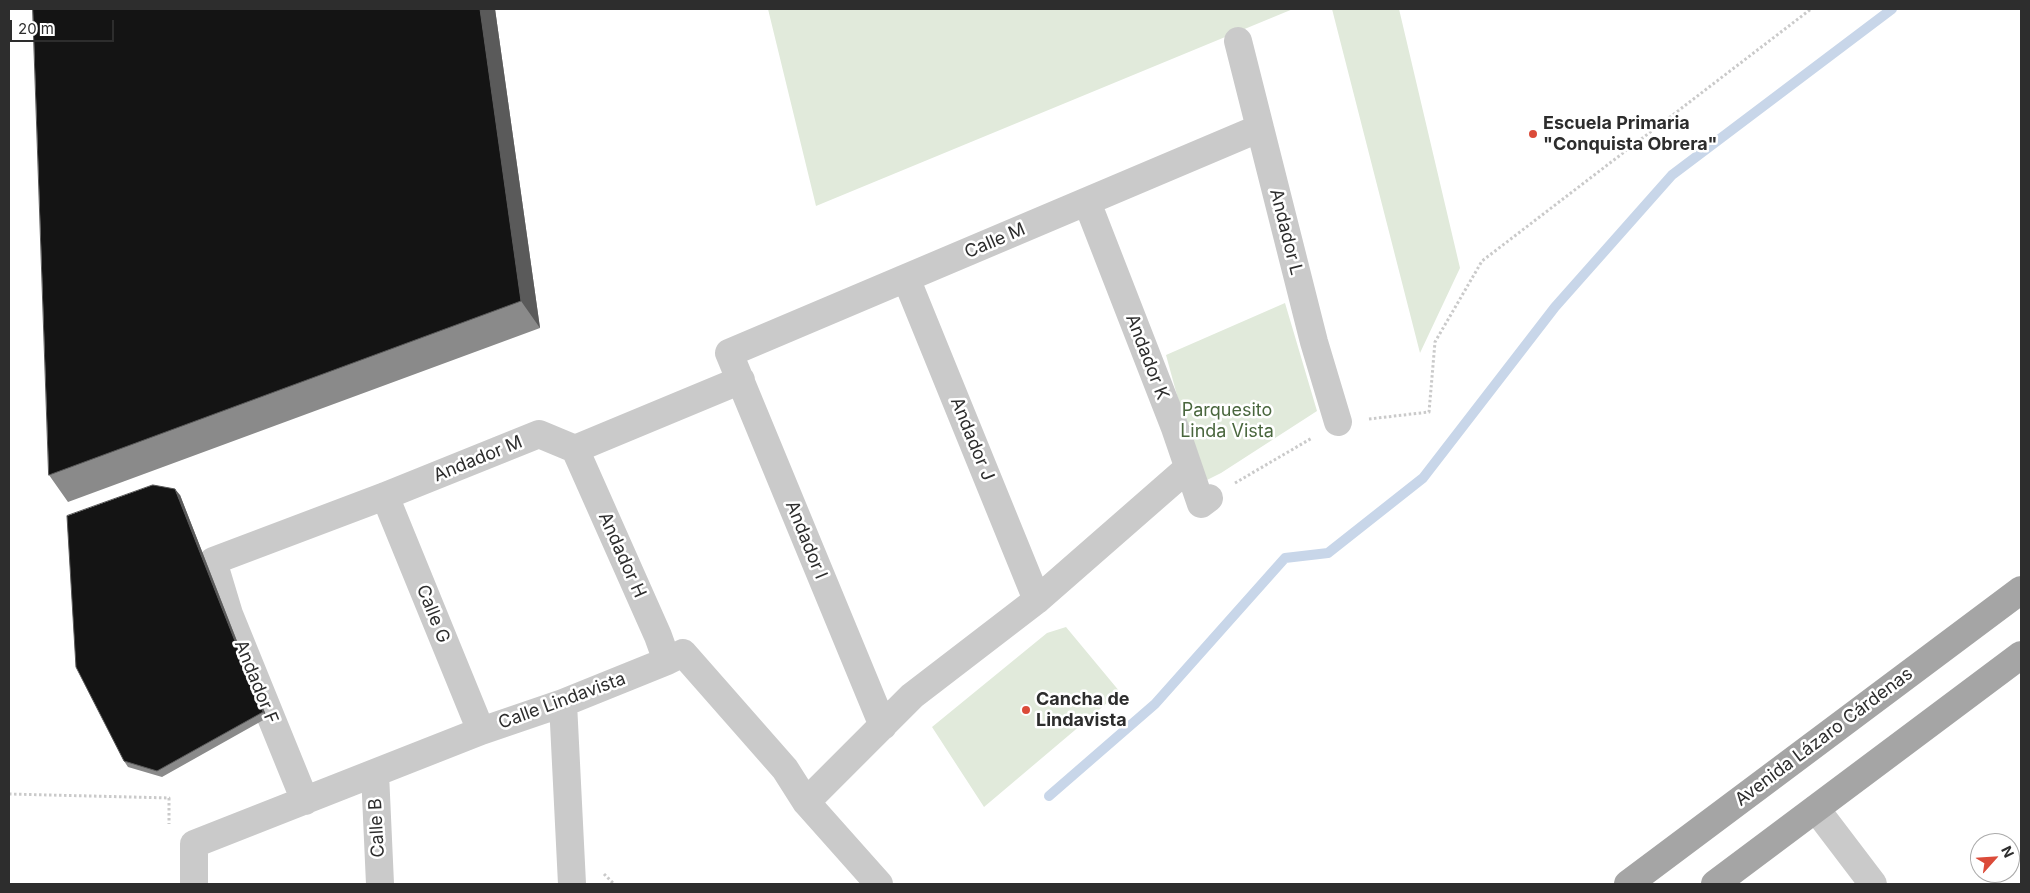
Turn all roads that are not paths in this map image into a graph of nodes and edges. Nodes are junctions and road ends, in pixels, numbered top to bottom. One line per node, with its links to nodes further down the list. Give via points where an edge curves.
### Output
1 (1238, 41): 2 (street, Andador L)
2 (1260, 128): 3 (street, Calle M); 7 (street, Andador L, via 1314,342)
3 (1087, 202): 4 (street, Calle M); 9 (street, Andador K)
4 (906, 278): 5 (street, Calle M); 14 (street, Andador J)
5 (730, 353): 6 (street, Andador I)
6 (741, 380): 8 (street); 18 (street, Andador I)
7 (1338, 422)
8 (575, 449): 10 (street, Andador M, via 539,434); 16 (street, Andador H)
9 (1188, 468): 11 (street, Andador K, via 1201,504); 14 (street)
10 (385, 496): 12 (street, Andador M); 19 (street, Calle G)
11 (1209, 498)
12 (213, 561): 21 (street, Andador F, via 229,614)
13 (2021, 590): 28 (main road, Avenida Lázaro Cárdenas)
14 (1037, 600): 18 (street, via 912,696)
15 (2021, 655): 23 (main road)
16 (667, 661): 17 (street, Calle Lindavista); 22 (street, Calle Lindavista, via 683,653 785,769)
17 (563, 703): 19 (street, Calle Lindavista); 26 (street)
18 (883, 726): 22 (street)
19 (481, 731): 20 (street, Calle Lindavista)
20 (375, 773): 21 (street, Calle Lindavista); 25 (street, Calle B)
21 (304, 801): 24 (street, Calle Lindavista, via 194,844)
22 (806, 802): 27 (street, Calle Lindavista)
23 (1816, 809): 29 (main road); 30 (street)
24 (194, 884)
25 (380, 884)
26 (572, 884)
27 (879, 884)
28 (1628, 884)
29 (1715, 884)
30 (1873, 884)

